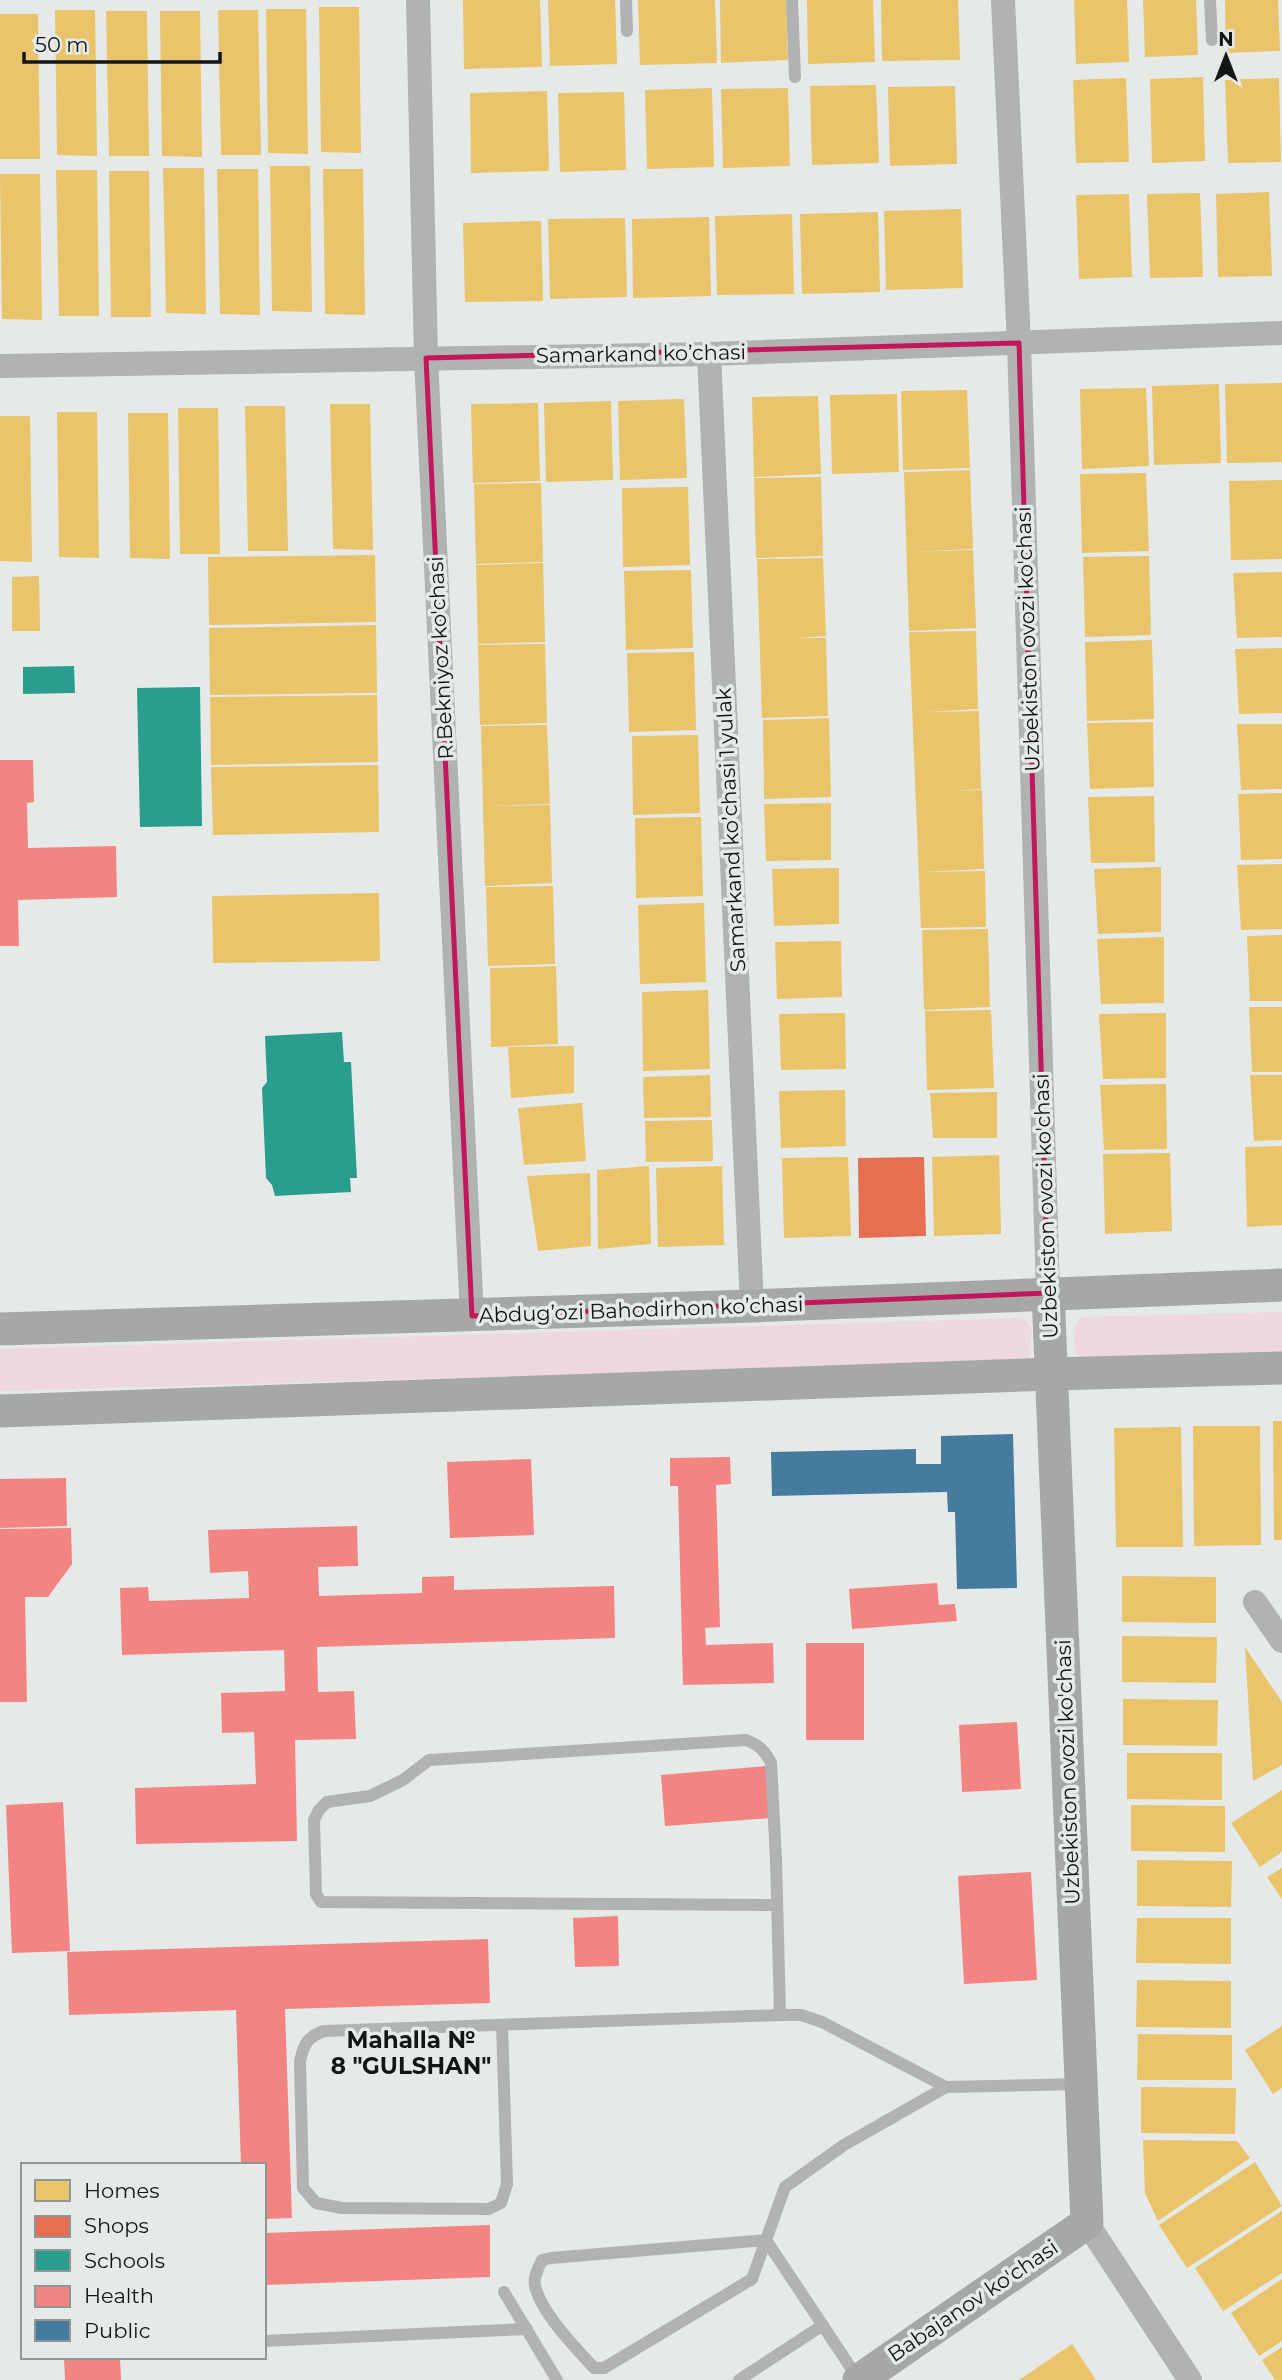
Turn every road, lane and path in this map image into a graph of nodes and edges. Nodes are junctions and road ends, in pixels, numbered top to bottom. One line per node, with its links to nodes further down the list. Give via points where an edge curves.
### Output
1 (418, 0): 12 (street, R.Bekniyoz ko'chasi)
2 (626, 0): 6 (lane)
3 (792, 0): 8 (lane)
4 (1003, 0): 10 (street, Uzbekiston ovozi ko'chasi)
5 (1210, 0): 7 (lane)
6 (627, 31)
7 (1212, 40)
8 (795, 77)
9 (1282, 333): 10 (street, Samarkand ko’chasi)
10 (1019, 343): 11 (street, Samarkand ko’chasi); 15 (street, Uzbekiston ovozi ko'chasi)
11 (709, 354): 12 (street, Samarkand ko’chasi); 16 (street, Samarkand ko’chasi 1 yulak)
12 (426, 358): 13 (street, Samarkand ko’chasi); 17 (street, R.Bekniyoz ko'chasi)
13 (0, 366)
14 (1282, 1285): 15 (main road, Abdug’ozi Bahodirhon ko’chasi)
15 (1048, 1293): 16 (main road, Abdug’ozi Bahodirhon ko’chasi); 20 (main road, Uzbekiston ovozi ko'chasi)
16 (752, 1306): 17 (main road, Abdug’ozi Bahodirhon ko’chasi)
17 (472, 1316): 18 (main road, Abdug’ozi Bahodirhon ko’chasi)
18 (0, 1329)
19 (1282, 1368): 20 (main road)
20 (1051, 1374): 21 (main road); 27 (main road, Uzbekiston ovozi ko'chasi)
21 (0, 1411)
22 (1255, 1602): 23 (street)
23 (1282, 1641)
24 (777, 1905): 24 (lane, via 321,1902 316,1894 314,1820 327,1802 370,1796 403,1780 429,1760 746,1740 757,1744 771,1763); 25 (lane)
25 (780, 2015): 26 (lane); 28 (lane, via 822,2022)
26 (502, 2025): 26 (lane, via 507,2184 501,2203 489,2209 342,2208 316,2203 303,2188 300,2061 311,2035)
27 (1081, 2084): 28 (lane); 29 (main road, Uzbekiston ovozi ko'chasi)
28 (946, 2087): 30 (lane, via 845,2145 785,2188)
29 (1087, 2223): 37 (main road, Babajanov ko'chasi, via 890,2365); 38 (street)
30 (766, 2240): 30 (lane, via 551,2258 542,2260 534,2284 544,2307 574,2346 594,2368 604,2368 752,2279); 32 (lane)
31 (504, 2292): 33 (lane)
32 (822, 2325): 36 (lane); 37 (lane)
33 (527, 2329): 34 (lane); 35 (lane)
34 (266, 2341)
35 (557, 2380)
36 (739, 2380)
37 (859, 2380)
38 (1190, 2380)

